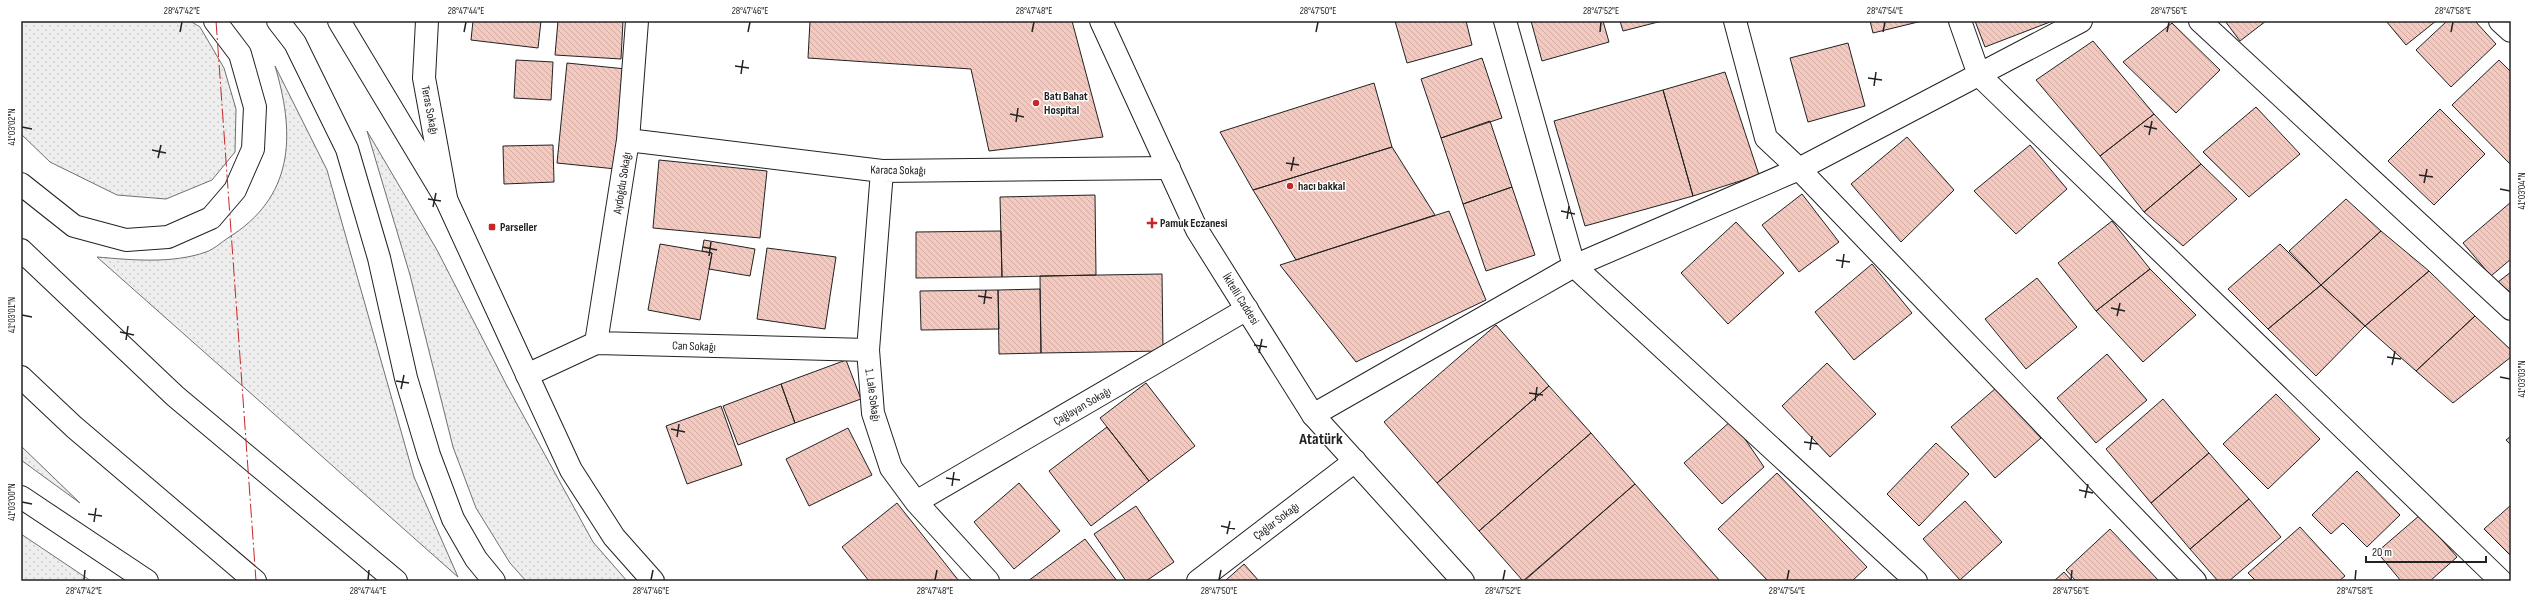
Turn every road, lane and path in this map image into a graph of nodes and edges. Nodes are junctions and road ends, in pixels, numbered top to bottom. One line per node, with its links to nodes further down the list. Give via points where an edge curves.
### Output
1 (215, 21): 19 (street, via 240,54 255,107 253,149 235,190 211,218 168,237 126,240 74,226)
2 (278, 21): 36 (street, via 295,43 347,149 379,258 406,378 429,455 453,519 476,559)
3 (339, 21): 20 (street)
4 (427, 21): 20 (street, Teras Sokağı, via 424,78)
5 (637, 21): 15 (street, Aydoğdu Sokağı)
6 (1101, 21): 16 (street, İkitelli Caddesi)
7 (1504, 21): 22 (street)
8 (1735, 21): 17 (street, via 1766,138)
9 (1960, 21): 14 (street)
10 (2081, 21): 14 (street)
11 (2200, 21): 24 (street)
12 (2500, 21): 13 (street)
13 (2511, 31)
14 (1979, 75): 17 (street); 43 (street)
15 (628, 140): 18 (street, Karaca Sokağı); 25 (street, Aydoğdu Sokağı)
16 (1168, 168): 18 (street, Karaca Sokağı); 23 (street, İkitelli Caddesi, via 1197,230)
17 (1799, 169): 22 (street); 42 (street)
18 (882, 171): 26 (street, 1. Lale Sokağı)
19 (21, 184)
20 (446, 199): 27 (street)
21 (21, 250): 35 (street, via 174,396)
22 (1574, 266): 29 (street); 41 (street)
23 (1247, 309): 29 (street, İkitelli Caddesi); 32 (street, Çağlayan Sokağı)
24 (2511, 309)
25 (596, 343): 26 (street, Can Sokağı); 27 (street, Can Sokağı)
26 (868, 350): 32 (street, 1. Lale Sokağı, via 873,414 891,468)
27 (527, 375): 37 (street, via 571,470 614,537)
28 (21, 378): 34 (street, via 74,427)
29 (1312, 415): 30 (street, İkitelli Caddesi)
30 (1355, 461): 39 (street, Çağlar Sokağı); 40 (street, İkitelli Caddesi)
31 (21, 497): 33 (street)
32 (916, 502): 38 (street, 1. Lale Sokağı)
33 (147, 581)
34 (255, 581)
35 (396, 581)
36 (494, 581)
37 (653, 581)
38 (988, 581)
39 (1198, 581)
40 (1463, 581)
41 (1916, 581)
42 (2195, 581)
43 (2501, 581)

